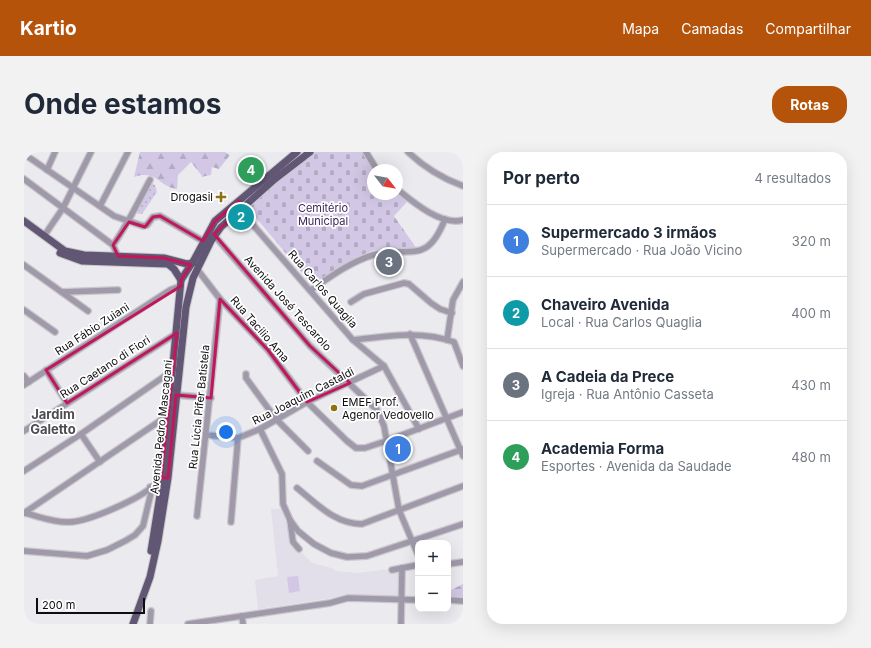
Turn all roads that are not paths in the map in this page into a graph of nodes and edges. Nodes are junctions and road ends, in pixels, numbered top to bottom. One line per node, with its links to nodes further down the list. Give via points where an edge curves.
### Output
1 (24, 152): 10 (street)
2 (55, 152): 10 (street)
3 (91, 152): 15 (street)
4 (128, 152): 19 (street)
5 (297, 152): 13 (main road)
6 (310, 152): 13 (main road)
7 (366, 152): 9 (street)
8 (408, 152): 14 (street, via 439,177)
9 (373, 164)
10 (47, 170): 15 (street)
11 (24, 179): 20 (street)
12 (150, 180): 25 (street)
13 (265, 183): 16 (main road)
14 (463, 186)
15 (74, 187): 19 (street); 20 (street)
16 (254, 192): 18 (main road); 21 (main road, Avenida Pedro Mascagani)
17 (403, 194): 22 (street, via 427,212)
18 (239, 201): 21 (main road); 29 (main road, via 216,221)
19 (100, 206): 25 (street)
20 (63, 208): 28 (street); 30 (street)
21 (240, 210): 27 (main road, Avenida Pedro Mascagani); 38 (street, Rua Carlos Quaglia)
22 (445, 219): 23 (street, via 457,222); 38 (street, via 435,240 417,252 391,252 367,257)
23 (463, 220)
24 (24, 221): 26 (main road)
25 (129, 222): 29 (street, via 146,226 153,217 160,216); 30 (street)
26 (27, 228): 28 (main road); 31 (main road, via 60,253 71,258 82,261)
27 (214, 235): 33 (main road, Avenida Pedro Mascagani); 58 (street, Avenida José Tescarolo, via 310,346)
28 (44, 236): 31 (main road, via 65,251)
29 (204, 241): 33 (main road)
30 (113, 245): 31 (street)
31 (119, 258): 33 (main road, via 164,258); 36 (main road, via 168,264 174,269)
32 (24, 265): 39 (street)
33 (195, 266): 34 (main road, Avenida Pedro Mascagani); 36 (main road); 40 (street, Rua Tacilio Ama)
34 (193, 278): 36 (main road, via 190,282); 60 (main road, Avenida Pedro Mascagani, via 187,300)
35 (463, 282): 44 (street, via 453,300)
36 (181, 283): 46 (main road, Avenida Pedro Mascagani); 52 (street, Rua Fábio Zuiani)
37 (118, 290): 39 (street)
38 (311, 290): 48 (street, Rua Carlos Quaglia)
39 (62, 292): 43 (street)
40 (220, 299): 61 (street, Rua Lúcia Pifer Batistela); 62 (street, Rua Tacilio Ama, via 268,350)
41 (351, 302): 44 (street, via 364,294 404,282 440,309)
42 (24, 310): 45 (street)
43 (88, 311)
44 (452, 313): 49 (street)
45 (55, 332)
46 (177, 333): 53 (main road, Avenida Pedro Mascagani); 63 (street, Rua Caetano di Fiori)
47 (410, 334): 48 (street, Rua Carlos Quaglia); 49 (street, Rua Carlos Quaglia); 66 (street)
48 (353, 340): 50 (street)
49 (447, 340): 51 (street, via 454,342)
50 (384, 366): 58 (street, Rua Joaquim Castaldi); 71 (street)
51 (463, 366)
52 (46, 370): 59 (street, Rua Fábio Zuiani); 63 (street)
53 (172, 371): 56 (street); 57 (main road, Avenida Pedro Mascagani)
54 (246, 374): 67 (street, via 246,378)
55 (24, 376): 59 (street)
56 (162, 379): 57 (street); 73 (street)
57 (171, 382): 65 (main road, Avenida Pedro Mascagani)
58 (350, 383): 62 (street, Rua Joaquim Castaldi); 76 (street, Avenida José Tescarolo, via 376,410 384,426)
59 (26, 384)
60 (176, 395): 61 (street); 84 (main road, Avenida Pedro Mascagani)
61 (210, 398): 74 (street, Rua Lúcia Pifer Batistela)
62 (307, 402): 67 (street, Rua Joaquim Castaldi); 76 (street, Rua Tacilio Ama, via 356,448 365,448)
63 (67, 403): 72 (street, Rua Caetano di Fiori)
64 (463, 412): 66 (street)
65 (167, 416): 68 (street); 69 (main road, Avenida Pedro Mascagani)
66 (448, 418): 71 (street); 77 (street)
67 (276, 419): 70 (street, Rua Joaquim Castaldi); 78 (street)
68 (158, 422): 69 (street); 81 (street)
69 (166, 426): 84 (main road, Avenida Pedro Mascagani)
70 (260, 429): 75 (street, Rua Joaquim Castaldi); 93 (street, via 282,474 284,504)
71 (419, 429): 76 (street)
72 (24, 431)
73 (81, 434): 81 (street); 82 (street)
74 (206, 435): 75 (street, Rua Joaquim Castaldi); 92 (street, Rua Lúcia Pifer Batistela)
75 (238, 438): 94 (street)
76 (386, 441): 83 (street, Avenida José Tescarolo)
77 (462, 450): 79 (street); 83 (street)
78 (308, 451)
79 (463, 456)
80 (317, 461): 83 (street, via 351,485 362,486)
81 (100, 462): 88 (street)
82 (24, 471)
83 (392, 476): 89 (street, Avenida José Tescarolo)
84 (164, 478): 86 (main road, Avenida Pedro Mascagani); 86 (street, via 156,481)
85 (463, 486): 89 (street)
86 (158, 488): 91 (street, via 98,515 80,520 69,522); 99 (street, via 151,493 142,526 135,535 107,550 87,556); 111 (main road, Avenida Pedro Mascagani, via 148,566); 112 (main road, Avenida Pedro Mascagani, via 158,541 150,577)
87 (297, 488): 89 (street, via 337,519 350,524 362,524)
88 (32, 507): 90 (street); 91 (street)
89 (399, 510): 96 (street, Avenida José Tescarolo)
90 (24, 513): 91 (street)
91 (35, 516)
92 (197, 516)
93 (290, 520): 96 (street, via 298,531 314,544 331,553 347,557 367,556); 98 (street, via 293,542)
94 (231, 522)
95 (463, 524): 96 (street)
96 (412, 542): 97 (street, Avenida José Tescarolo)
97 (415, 548)
98 (299, 549)
99 (24, 551)
100 (463, 562): 101 (street)
101 (451, 564)
102 (415, 566): 103 (street)
103 (402, 568): 104 (street); 105 (street)
104 (392, 570)
105 (402, 599): 106 (street); 110 (street, via 348,598); 116 (street)
106 (415, 600)
107 (451, 600): 108 (street)
108 (463, 601)
109 (151, 611): 113 (street)
110 (242, 616): 114 (street); 115 (street)
111 (129, 624)
112 (133, 624)
113 (150, 624)
114 (188, 624)
115 (243, 624)
116 (401, 624)

